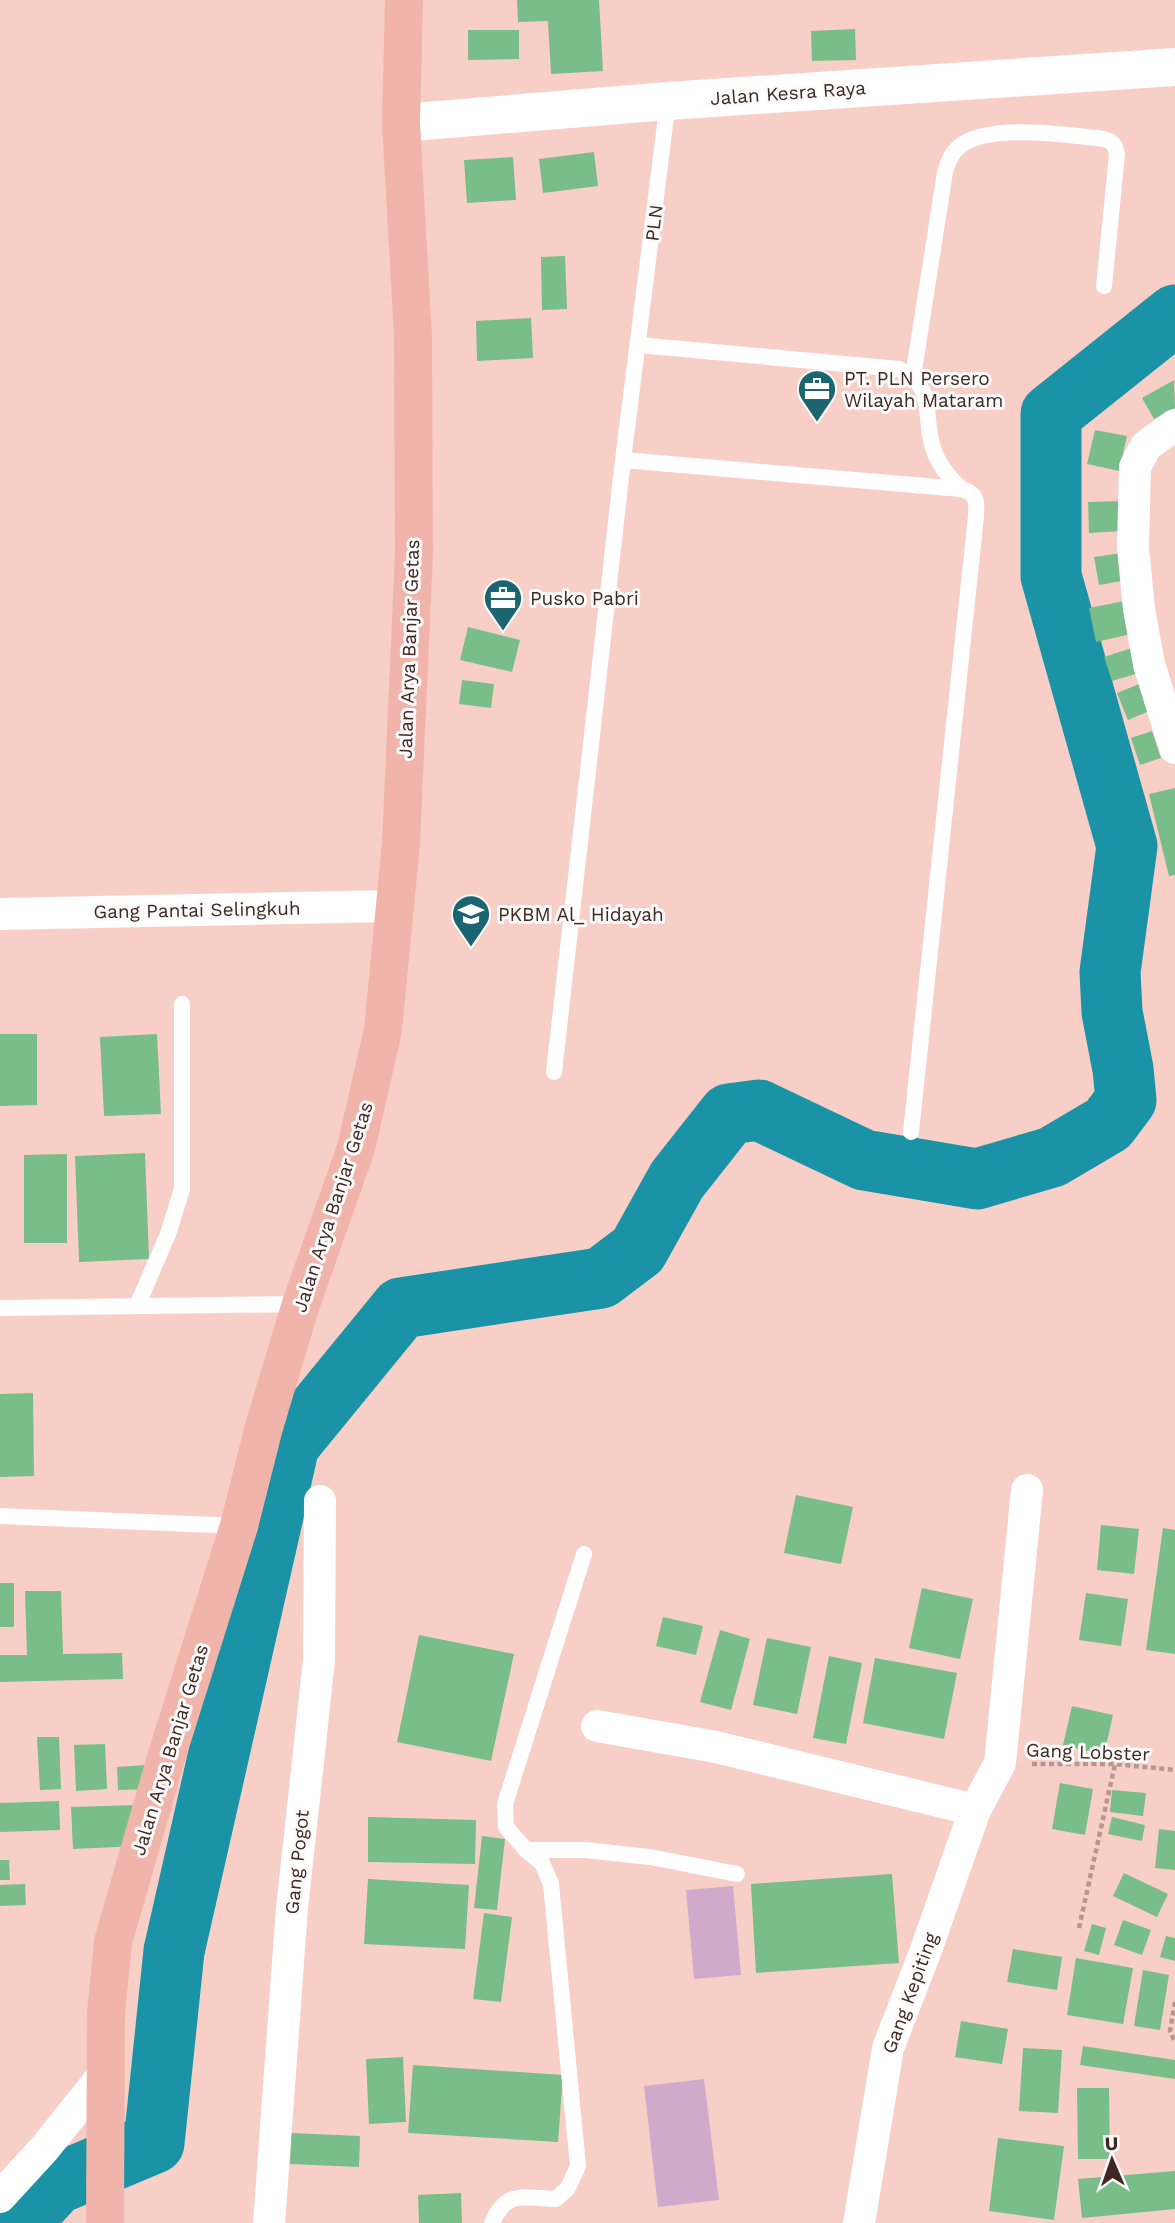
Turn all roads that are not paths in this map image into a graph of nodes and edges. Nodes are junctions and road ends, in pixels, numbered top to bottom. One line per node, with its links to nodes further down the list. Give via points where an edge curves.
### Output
1 (404, 0): 4 (highway, Jalan Arya Banjar Getas)
2 (1175, 67): 3 (street, Jalan Kesra Raya)
3 (668, 102): 4 (street, Jalan Kesra Raya); 6 (lane, PLN)
4 (401, 123): 12 (highway, Jalan Arya Banjar Getas, via 413,337 414,553)
5 (1104, 286): 7 (lane, via 1115,145 1098,138 1010,132 963,143 945,172)
6 (639, 345): 7 (lane, via 892,367); 9 (lane, PLN)
7 (913, 377): 10 (lane, via 926,397 929,434 937,458)
8 (1175, 425): 11 (street, via 1146,446 1133,475 1139,609 1149,664)
9 (623, 460): 10 (lane); 15 (lane, PLN)
10 (961, 489): 16 (lane, via 974,495 976,516)
11 (1175, 748)
12 (394, 906): 13 (street, Gang Pantai Selingkuh); 17 (highway, Jalan Arya Banjar Getas, via 383,1030 371,1090)
13 (0, 914)
14 (182, 1004): 18 (lane, via 182,1189)
15 (554, 1072)
16 (911, 1132)
17 (301, 1304): 18 (lane); 23 (highway, Jalan Arya Banjar Getas)
18 (137, 1306): 19 (lane)
19 (0, 1308)
20 (1027, 1490): 26 (street, Gang Kepiting, via 1000,1763)
21 (320, 1501): 32 (street, Gang Pogot, via 319,1660 292,1908)
22 (0, 1516): 23 (lane)
23 (239, 1527): 29 (highway, Jalan Arya Banjar Getas, via 113,1942)
24 (584, 1554): 27 (lane, via 505,1804 506,1827)
25 (597, 1726): 26 (street, via 716,1747)
26 (975, 1810): 34 (street, Gang Kepiting, via 888,2048)
27 (526, 1850): 28 (lane, via 650,1857); 33 (lane, via 542,1863 551,1884 578,2166 568,2188 556,2199 513,2198 499,2207)
28 (737, 1874)
29 (106, 2073): 30 (street); 31 (highway, Jalan Arya Banjar Getas)
30 (0, 2197)
31 (105, 2209)
32 (269, 2223)
33 (492, 2223)
34 (859, 2223)

